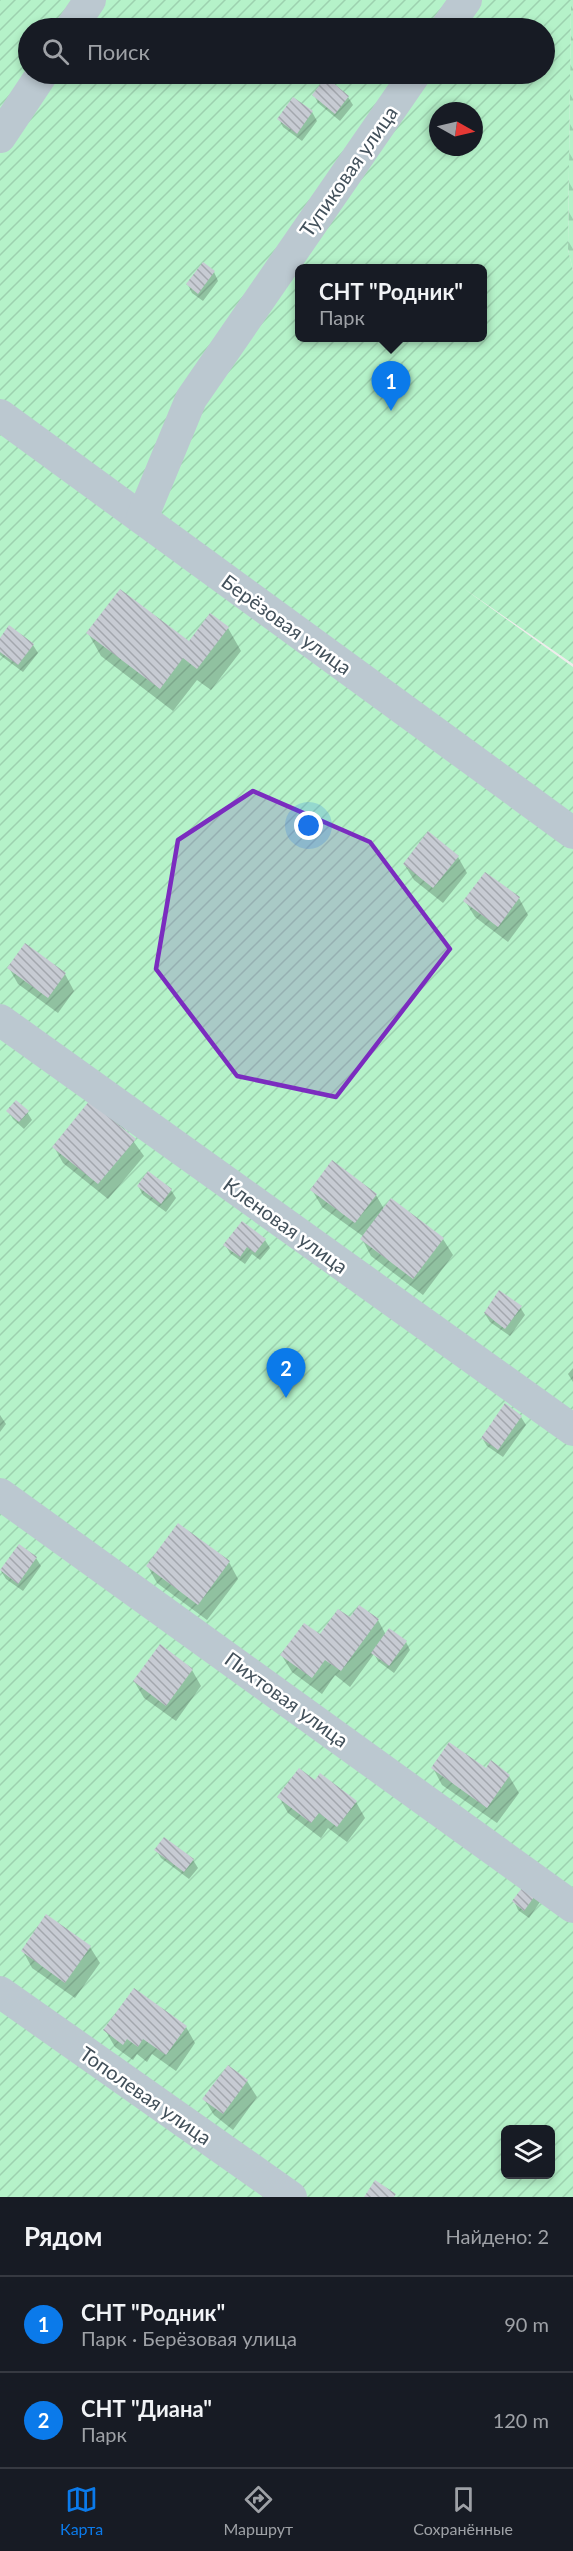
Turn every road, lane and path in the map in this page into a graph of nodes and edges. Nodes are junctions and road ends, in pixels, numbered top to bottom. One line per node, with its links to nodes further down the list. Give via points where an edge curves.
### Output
1 (90, 0): 3 (street)
2 (466, 0): 4 (street)
3 (78, 18)
4 (453, 18)
5 (35, 84): 7 (street)
6 (408, 84): 9 (street, Тупиковая улица, via 190,399)
7 (0, 137)
8 (0, 415): 9 (street, Берёзовая улица)
9 (142, 518): 10 (street, Берёзовая улица)
10 (573, 833)
11 (0, 1020): 12 (street, Кленовая улица)
12 (573, 1430)
13 (0, 1494): 14 (street, Пихтовая улица)
14 (573, 1906)
15 (0, 1992): 16 (street, Тополевая улица)
16 (291, 2197)

